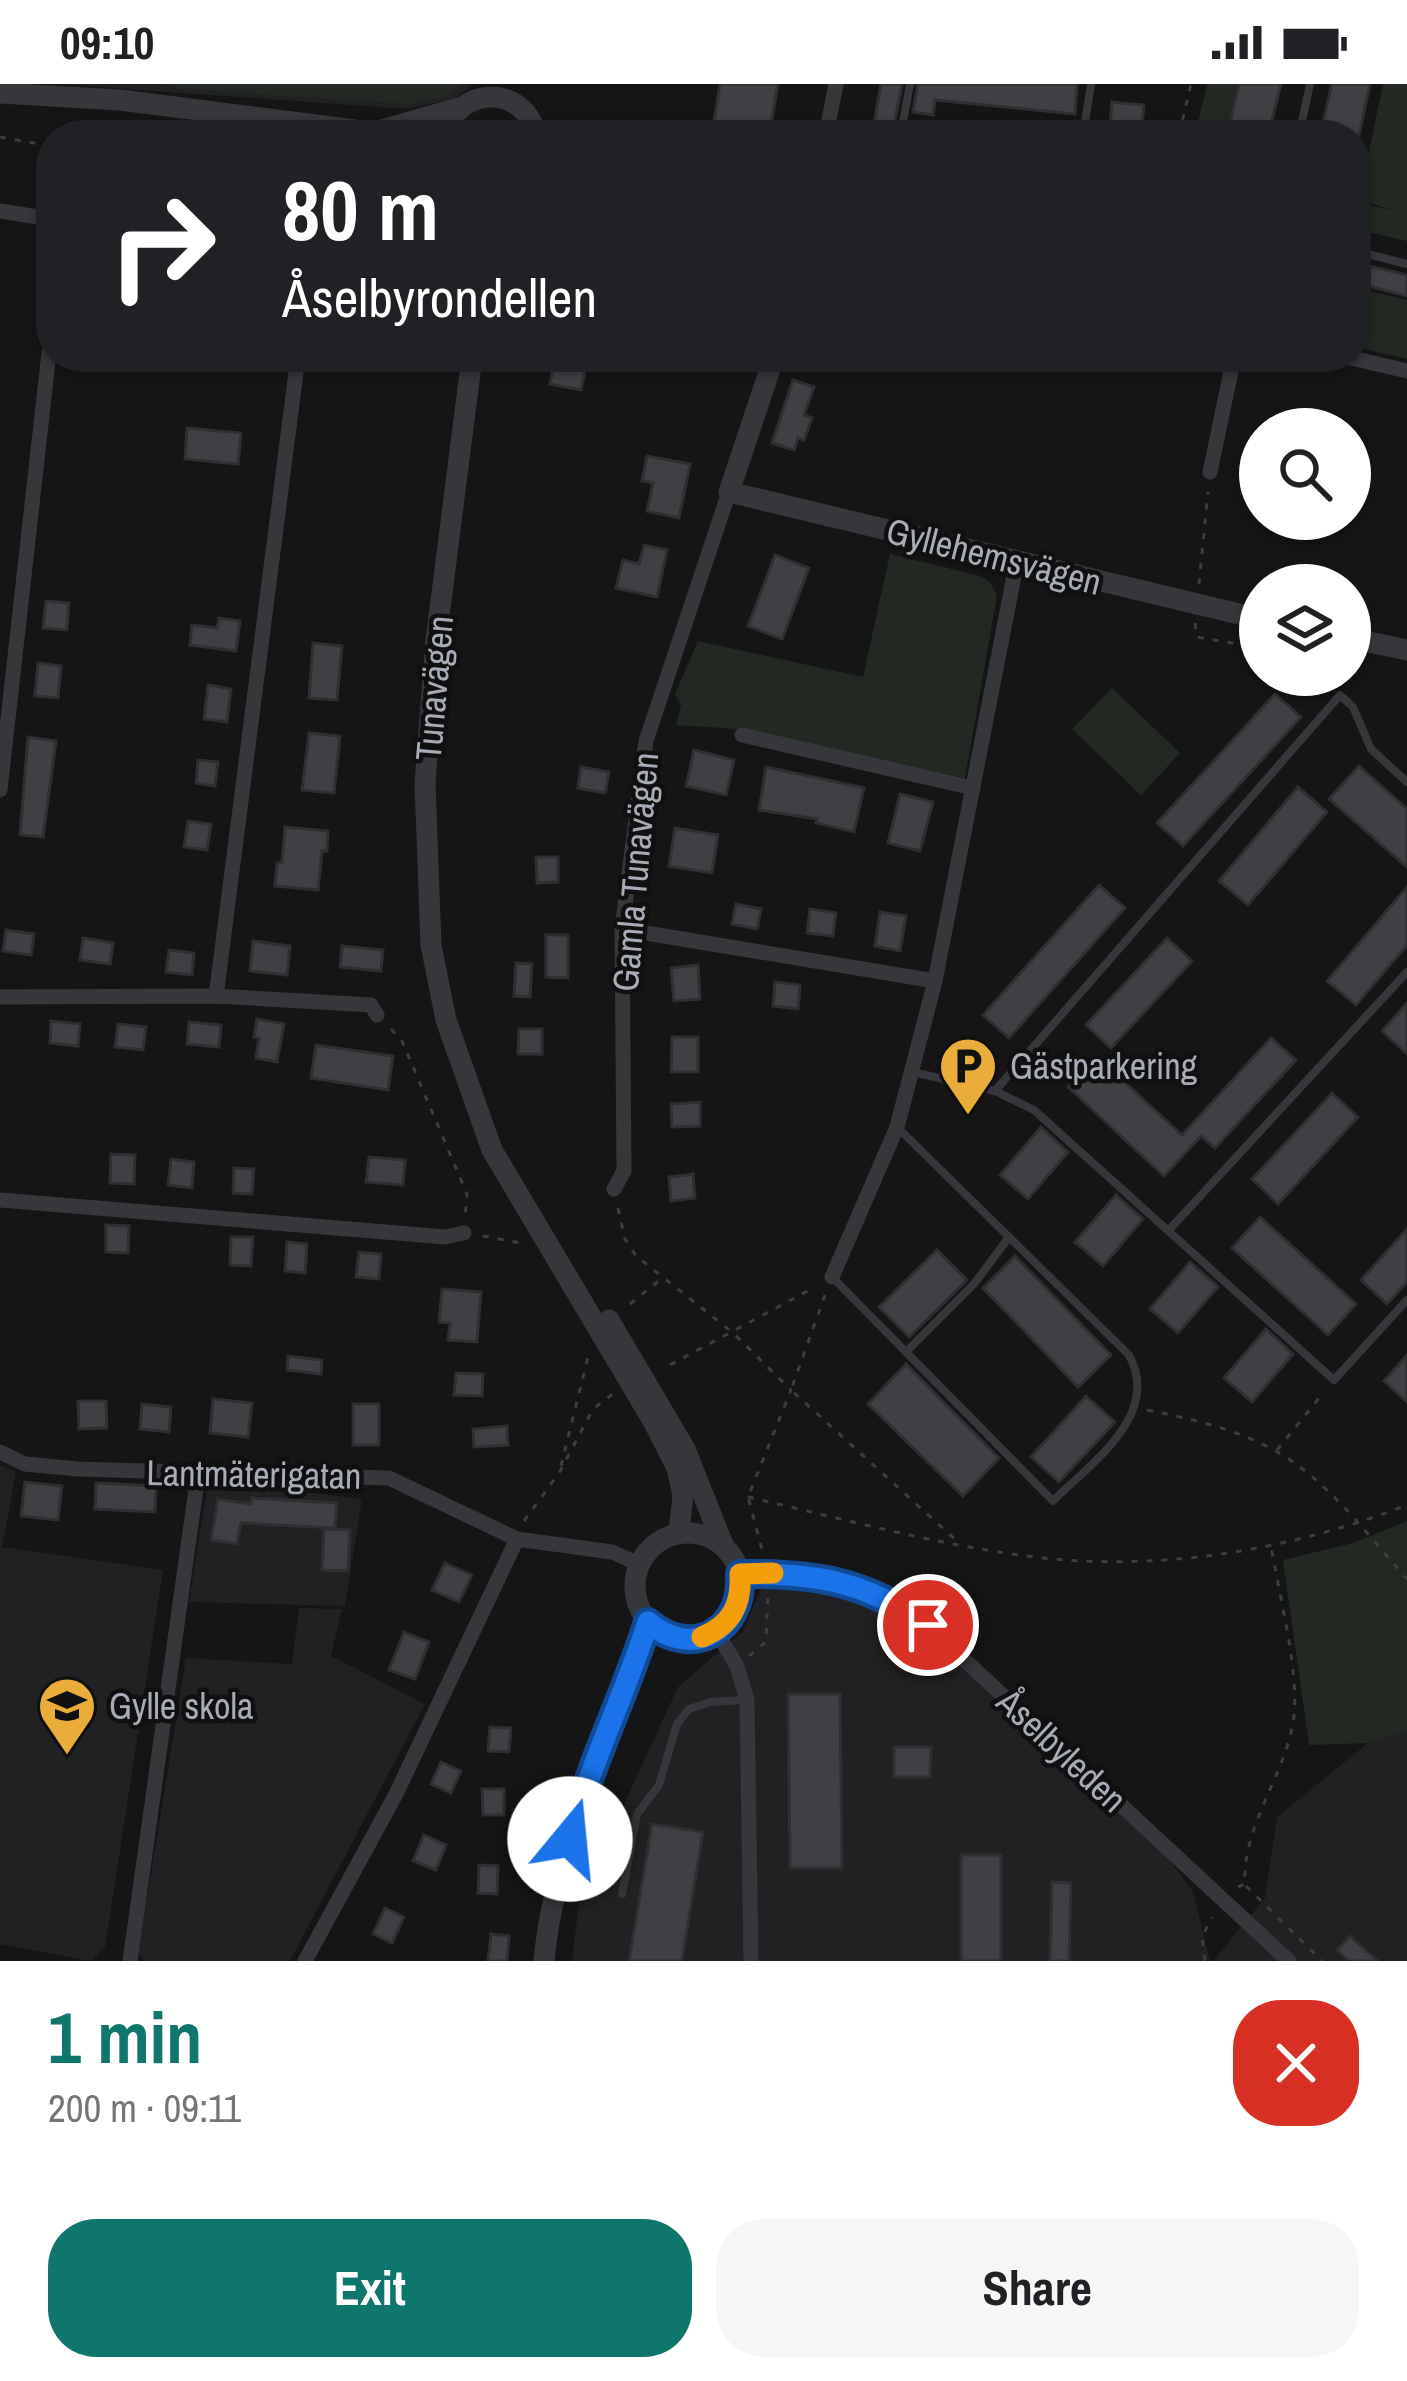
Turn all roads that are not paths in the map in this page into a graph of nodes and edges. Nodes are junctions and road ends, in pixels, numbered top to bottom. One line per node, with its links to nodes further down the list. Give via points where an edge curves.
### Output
1 (517, 84): 12 (street)
2 (836, 84): 13 (street)
3 (910, 84): 14 (lane)
4 (1091, 84): 15 (lane)
5 (1310, 84): 16 (lane)
6 (120, 92): 7 (street); 9 (street)
7 (0, 93)
8 (469, 97): 10 (street); 11 (street, via 499,96)
9 (303, 120)
10 (417, 120)
11 (529, 120)
12 (533, 120)
13 (829, 120)
14 (903, 120)
15 (1085, 120)
16 (1302, 120)
17 (0, 211): 18 (street)
18 (36, 217)
19 (1371, 255): 20 (lane)
20 (1407, 264)
21 (1371, 362): 22 (street)
22 (1407, 370)
23 (47, 372): 37 (street)
24 (296, 372): 41 (street)
25 (470, 372): 44 (street, Tunavägen, via 425,783 431,945)
26 (769, 372): 29 (street, Gamla Tunavägen)
27 (1231, 372): 28 (street)
28 (1210, 472)
29 (729, 492): 30 (street, Gyllehemsvägen); 38 (street, Gamla Tunavägen, via 646,741)
30 (1017, 561): 31 (street, Gyllehemsvägen); 36 (street)
31 (1239, 614)
32 (1371, 642): 33 (street)
33 (1407, 650)
34 (742, 734): 36 (street)
35 (1407, 782): 46 (lane, via 1371,749 1340,694)
36 (973, 788): 40 (street)
37 (0, 790)
38 (622, 929): 40 (street); 48 (street, Gamla Tunavägen, via 624,1172)
39 (1407, 972): 50 (lane)
40 (935, 981): 45 (street)
41 (217, 996): 42 (street); 43 (street, via 370,1005)
42 (0, 997)
43 (377, 1015)
44 (446, 1020): 58 (street, Tunavägen, via 492,1150 668,1450 683,1495); 60 (street, Tunavägen, via 498,1145 655,1394)
45 (911, 1072): 46 (lane); 47 (street)
46 (995, 1091): 50 (lane, via 1034,1110)
47 (897, 1127): 52 (lane); 53 (street)
48 (614, 1189)
49 (0, 1200): 51 (street)
50 (1168, 1231): 54 (lane, via 1334,1380)
51 (464, 1233)
52 (1010, 1237): 55 (lane); 55 (lane, via 1129,1355 1139,1393 1124,1430 1053,1501)
53 (832, 1277): 55 (lane)
54 (1407, 1300)
55 (906, 1352)
56 (0, 1452): 57 (street, Lantmäterigatan, via 25,1464)
57 (198, 1475): 59 (street, Lantmäterigatan, via 389,1478); 67 (street)
58 (679, 1534): 60 (street); 61 (street)
59 (518, 1539): 61 (street, Lantmäterigatan, via 612,1552); 68 (street, via 397,1794)
60 (724, 1547): 62 (street)
61 (639, 1564): 63 (street, via 635,1594)
62 (740, 1574): 64 (street, via 737,1606); 71 (street, Åselbyleden, via 852,1584 928,1625)
63 (648, 1622): 64 (street, via 688,1640); 69 (street, via 581,1798)
64 (716, 1631): 65 (street)
65 (747, 1700): 66 (lane, via 689,1709 677,1724 659,1785 637,1814); 70 (street)
66 (622, 1894)
67 (130, 1961)
68 (304, 1961)
69 (544, 1961)
70 (752, 1961)
71 (1289, 1961)

